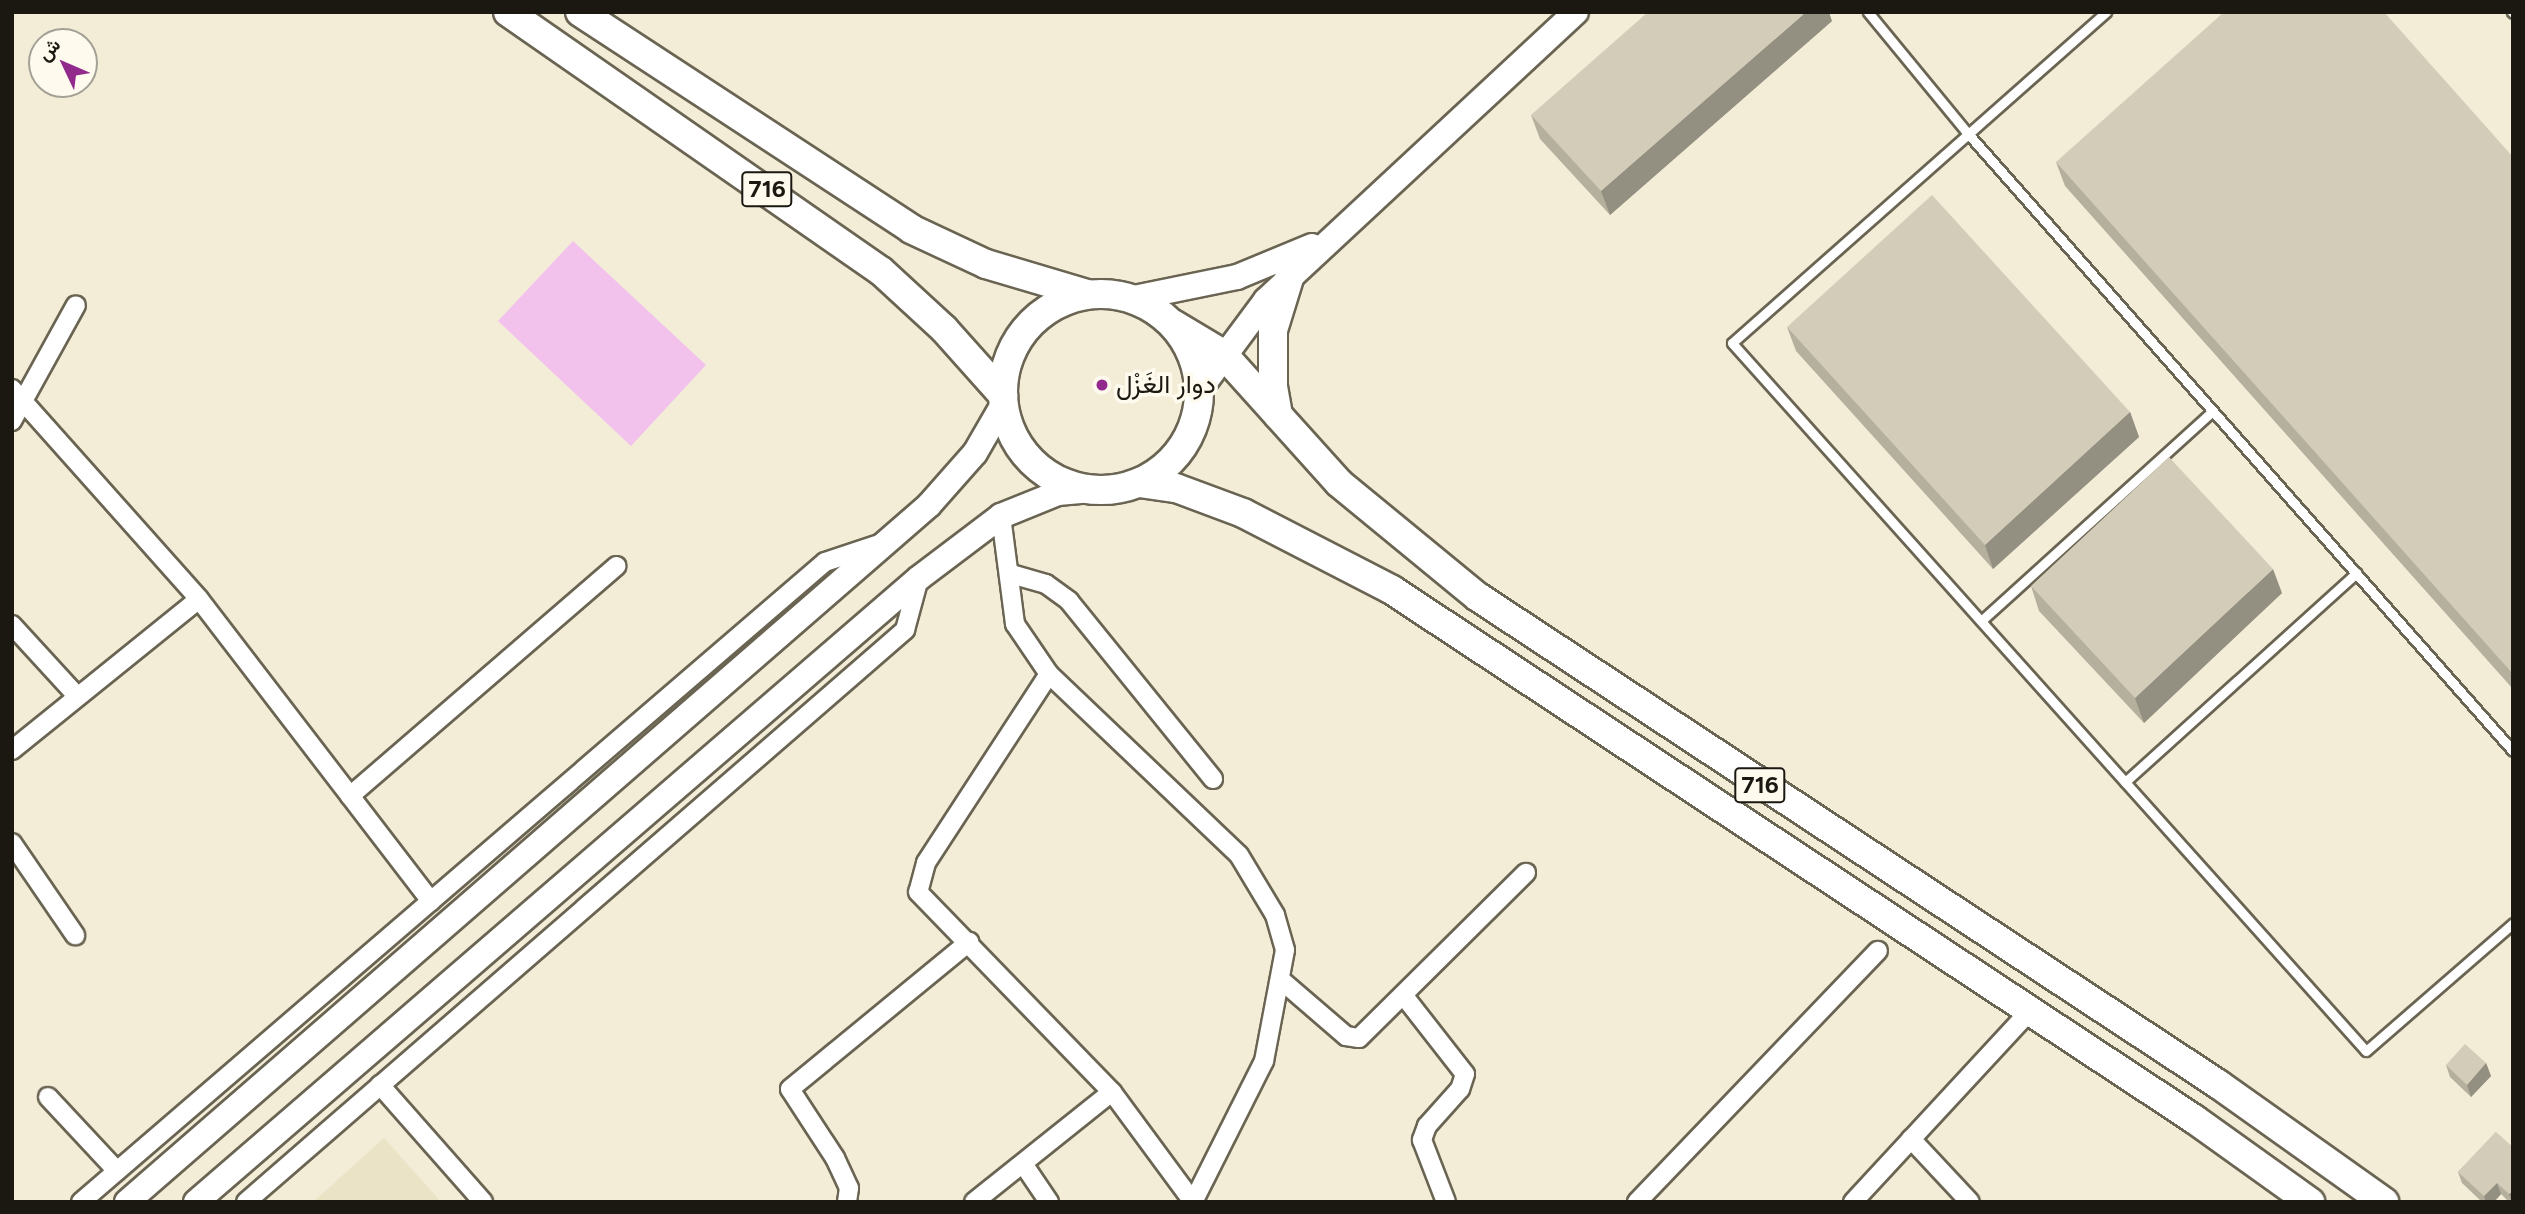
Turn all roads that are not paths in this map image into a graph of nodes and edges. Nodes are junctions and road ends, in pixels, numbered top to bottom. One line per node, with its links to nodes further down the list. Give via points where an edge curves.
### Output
1 (508, 12): 16 (main road, 716, via 881,271 944,329)
2 (580, 12): 9 (main road, 716, via 911,229 986,264)
3 (1576, 12): 7 (main road)
4 (1868, 12): 6 (lane)
5 (2106, 12): 6 (lane)
6 (1970, 136): 17 (lane); 29 (lane, via 1732,343)
7 (1326, 240): 8 (main road); 10 (main road, via 1237,277)
8 (1290, 275): 13 (main road); 18 (main road, via 1273,330)
9 (1087, 294): 10 (main road, 716); 16 (main road, 716, via 1064,301 1026,329 1013,349)
10 (1134, 298): 12 (main road, 716)
11 (76, 305): 15 (street)
12 (1173, 324): 13 (main road, 716); 14 (main road, 716, via 1197,365)
13 (1223, 354): 14 (main road); 18 (main road, 716)
14 (1200, 389): 20 (main road, 716, via 1198,412 1184,445 1160,471)
15 (18, 395): 19 (street); 28 (street)
16 (1003, 399): 21 (main road, 716, via 1016,441 1030,460 1048,475); 23 (main road, via 953,479)
17 (2213, 411): 26 (lane); 29 (lane)
18 (1278, 415): 68 (main road, 716, via 1380,521 1478,597 2218,1084)
19 (12, 421)
20 (1139, 483): 21 (main road, 716); 47 (main road, 716, via 1176,488 1243,513 1392,590)
21 (1092, 490): 22 (main road, via 1058,493)
22 (1002, 516): 25 (street); 27 (main road)
23 (889, 541): 40 (street, via 825,562); 55 (main road)
24 (616, 566): 37 (street)
25 (1011, 573): 31 (street, via 1015,624); 35 (street, via 1046,584 1069,601)
26 (2356, 573): 34 (lane); 36 (lane)
27 (919, 578): 48 (street, via 905,630); 56 (main road)
28 (199, 599): 32 (street); 37 (street)
29 (1981, 621): 36 (lane)
30 (12, 625): 32 (street)
31 (1049, 674): 43 (street, via 918,878 918,892); 45 (street, via 1238,855 1258,880 1285,950)
32 (77, 696): 33 (street)
33 (12, 750)
34 (2513, 751)
35 (1213, 779)
36 (2125, 782): 41 (lane, via 2366,1051)
37 (350, 796): 40 (street)
38 (12, 843): 42 (street)
39 (1526, 873): 46 (street)
40 (431, 901): 53 (street)
41 (2513, 923)
42 (75, 935)
43 (969, 943): 49 (street); 59 (street, via 790,1089 835,1158 849,1188)
44 (1878, 951): 64 (street)
45 (1281, 980): 46 (street, via 1352,1038 1366,1033); 62 (street, via 1264,1061)
46 (1404, 996): 63 (street, via 1465,1074 1460,1089 1427,1126 1422,1140)
47 (2029, 1012): 51 (street); 67 (main road, 716, via 2194,1119)
48 (380, 1085): 57 (street); 58 (street)
49 (1112, 1092): 52 (street); 62 (street)
50 (48, 1097): 53 (street)
51 (1910, 1139): 65 (street); 66 (street)
52 (1024, 1165): 60 (street); 61 (street)
53 (117, 1171): 54 (street)
54 (82, 1202)
55 (127, 1202)
56 (196, 1202)
57 (246, 1202)
58 (483, 1202)
59 (847, 1202)
60 (974, 1202)
61 (1049, 1202)
62 (1193, 1202)
63 (1446, 1202)
64 (1637, 1202)
65 (1853, 1202)
66 (1970, 1202)
67 (2310, 1202)
68 (2384, 1202)

